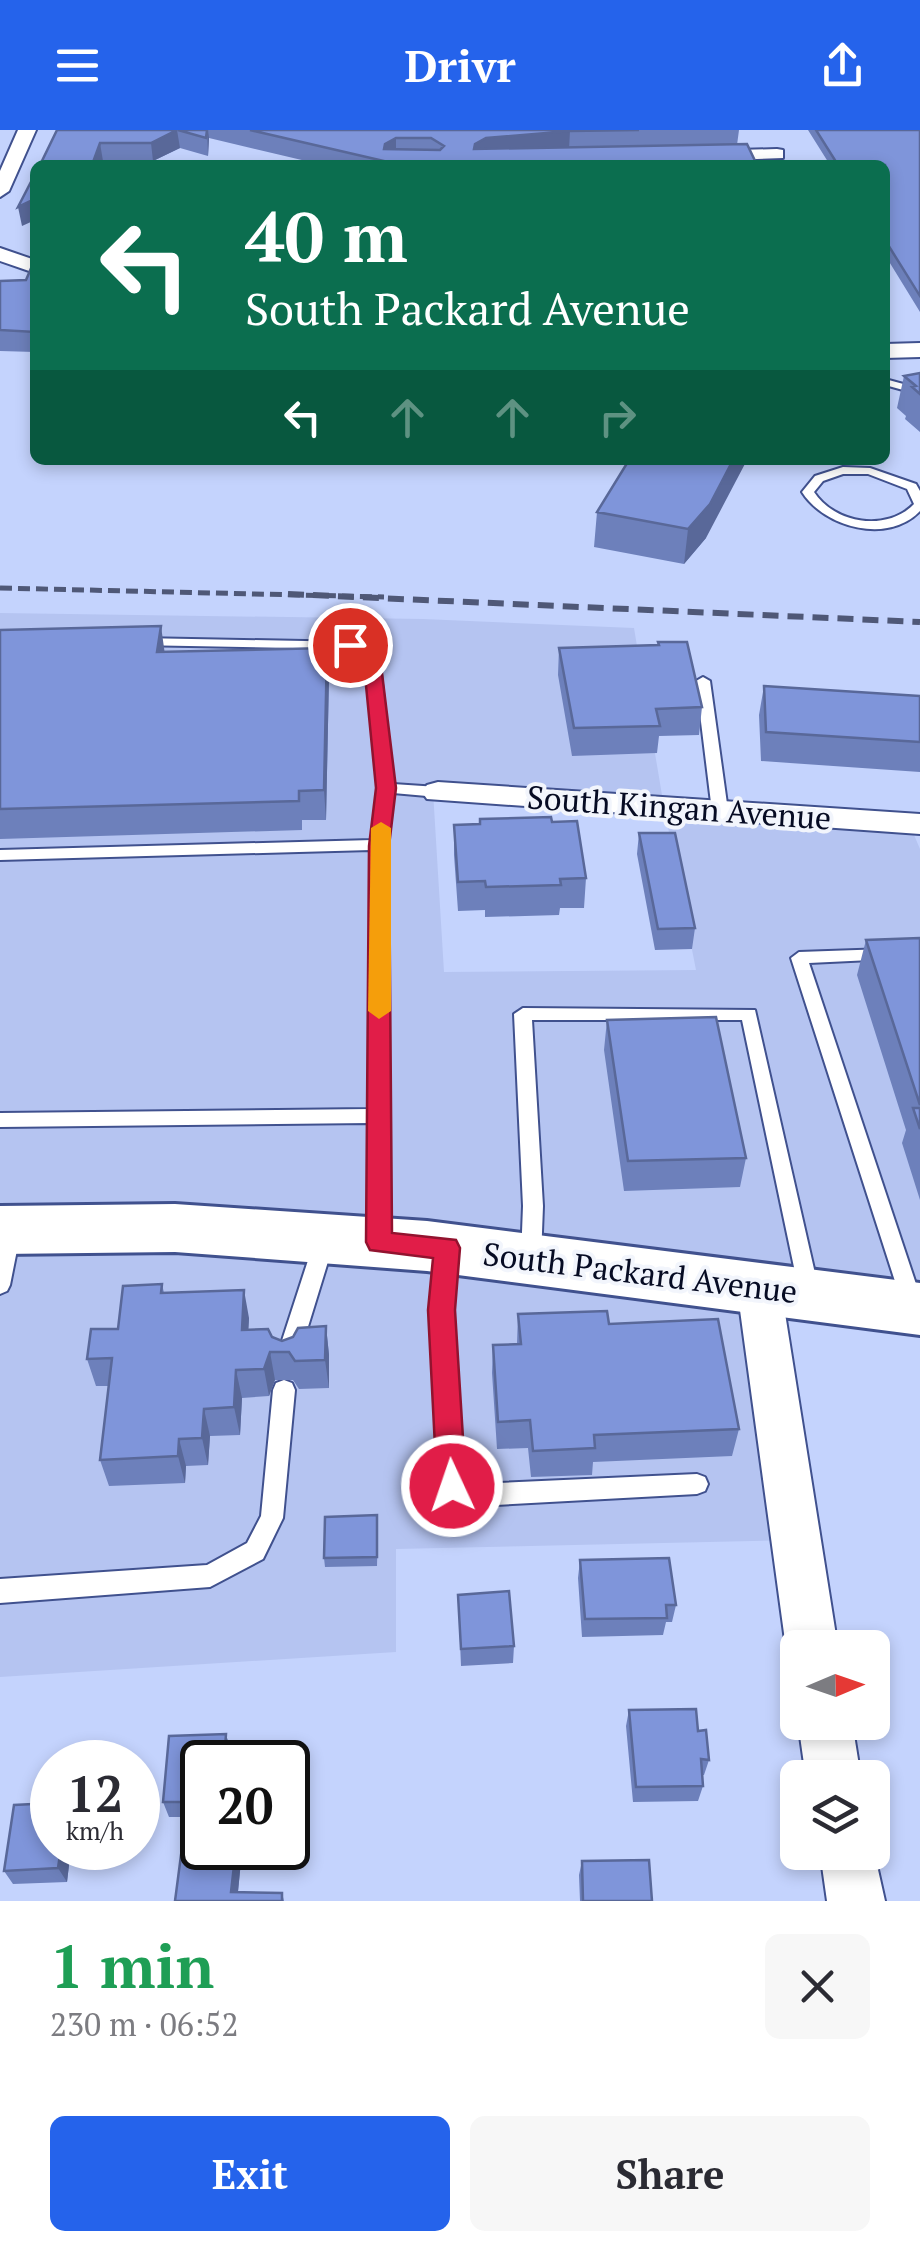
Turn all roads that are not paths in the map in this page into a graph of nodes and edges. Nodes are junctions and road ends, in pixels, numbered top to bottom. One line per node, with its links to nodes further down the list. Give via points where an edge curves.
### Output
1 (27, 130): 5 (street)
2 (764, 130): 4 (street)
3 (685, 156): 4 (street)
4 (780, 160)
5 (0, 191)
6 (0, 254): 7 (street)
7 (30, 265)
8 (890, 350): 9 (street)
9 (920, 350)
10 (890, 383): 11 (lane)
11 (914, 390)
12 (851, 465): 13 (lane, via 902,480); 13 (lane, via 821,476 808,492 835,517 873,524 906,518)
13 (920, 504)
14 (117, 642): 16 (lane, via 350,645 372,665)
15 (702, 681): 18 (lane)
16 (386, 788): 17 (lane); 20 (lane)
17 (438, 792): 18 (street, South Kingan Avenue)
18 (720, 811): 19 (street, South Kingan Avenue)
19 (920, 824)
20 (379, 846): 21 (lane); 23 (lane)
21 (0, 856)
22 (907, 954): 30 (lane, via 800,958)
23 (380, 1116): 24 (lane); 25 (lane)
24 (0, 1120)
25 (352, 1240): 26 (street, South Packard Avenue, via 174,1228); 27 (street, South Packard Avenue); 31 (lane)
26 (4, 1248)
27 (446, 1248): 28 (street, South Packard Avenue); 33 (lane, via 442,1310 452,1486 477,1496)
28 (531, 1259): 29 (street, South Packard Avenue); 29 (lane, via 523,1014 749,1014)
29 (784, 1291): 30 (street, South Packard Avenue); 35 (street)
30 (917, 1308)
31 (288, 1356)
32 (284, 1390): 34 (lane, via 272,1518 255,1550 210,1576)
33 (698, 1484)
34 (0, 1591)
35 (811, 1630)
36 (851, 1870): 37 (street)
37 (856, 1901)

